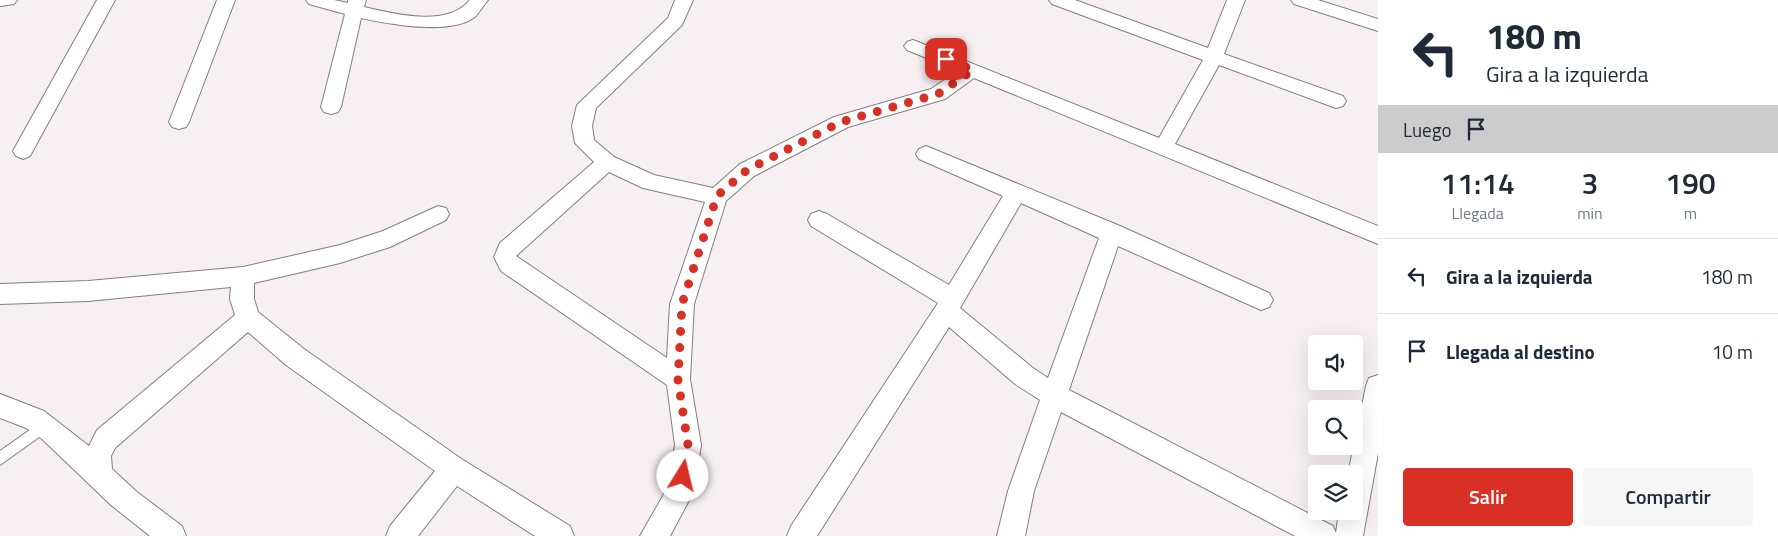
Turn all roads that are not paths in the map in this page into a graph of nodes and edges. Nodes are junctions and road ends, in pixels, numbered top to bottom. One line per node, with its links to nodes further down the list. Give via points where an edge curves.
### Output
1 (8, 0): 10 (street)
2 (106, 0): 20 (street)
3 (226, 0): 18 (street)
4 (316, 0): 11 (street)
5 (480, 0): 11 (street, via 466,15 450,20 418,21)
6 (684, 0): 22 (street, via 676,21 587,106 582,126 585,143)
7 (1058, 0): 14 (street)
8 (1236, 0): 14 (street)
9 (1300, 0): 12 (street)
10 (0, 1)
11 (356, 6): 17 (street)
12 (1378, 25)
13 (913, 46): 15 (street)
14 (1214, 57): 16 (street); 19 (street)
15 (973, 70): 19 (street); 24 (street, via 938,94 841,122 747,170)
16 (1336, 101)
17 (331, 107)
18 (179, 122)
19 (1164, 147): 28 (street)
20 (23, 151)
21 (926, 154): 23 (street)
22 (607, 162): 24 (street, via 650,182); 34 (street, via 508,250 505,257 509,264)
23 (1016, 193): 27 (street); 32 (street)
24 (717, 196): 34 (street, via 682,304)
25 (438, 214): 29 (street, via 390,238 340,254)
26 (819, 220): 32 (street)
27 (1112, 232): 31 (street); 36 (street)
28 (1378, 235)
29 (243, 276): 30 (street, via 88,291); 33 (street, via 242,299)
30 (0, 294)
31 (1260, 300)
32 (949, 305): 36 (street, via 1024,376); 48 (street)
33 (248, 318): 41 (street, via 295,357); 42 (street, via 106,439 98,455)
34 (678, 380): 47 (street, via 688,445 684,473 681,491)
35 (1378, 386): 40 (street)
36 (1055, 396): 49 (street, via 1021,491); 50 (street)
37 (0, 406): 38 (street, via 15,409)
38 (44, 426): 39 (lane); 42 (street)
39 (0, 459)
40 (1363, 465)
41 (454, 469): 45 (street); 46 (street)
42 (99, 475): 44 (street)
43 (1352, 520): 51 (street)
44 (170, 535)
45 (400, 536)
46 (560, 536)
47 (654, 536)
48 (801, 536)
49 (1011, 536)
50 (1323, 536)
51 (1348, 536)

